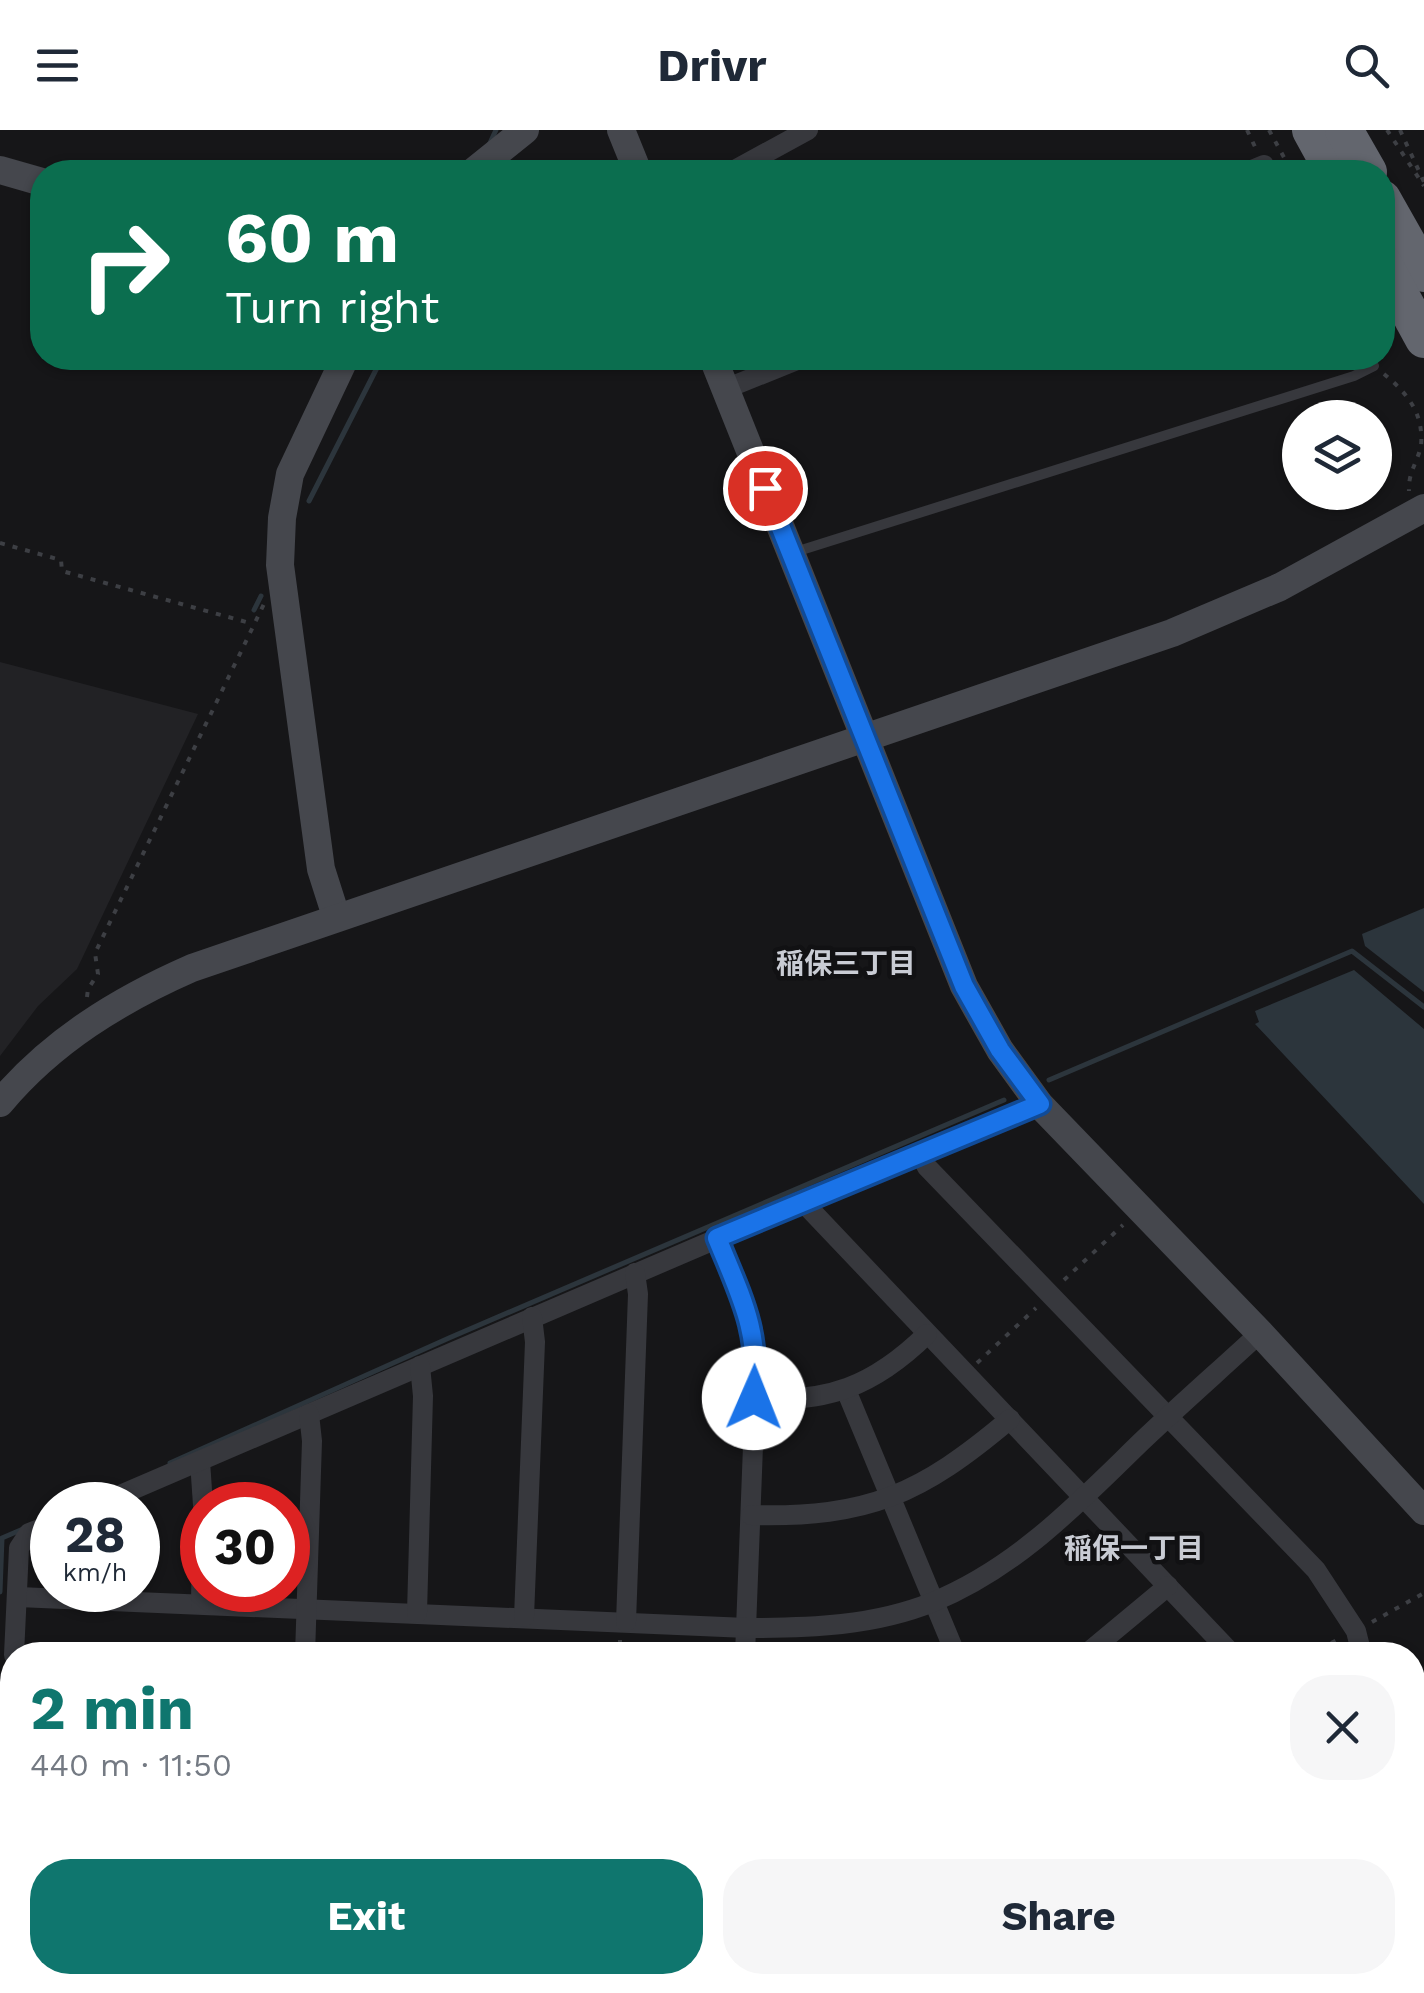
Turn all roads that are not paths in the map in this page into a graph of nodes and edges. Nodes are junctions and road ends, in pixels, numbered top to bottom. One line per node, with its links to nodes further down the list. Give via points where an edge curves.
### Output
1 (525, 130): 6 (street)
2 (621, 130): 7 (street)
3 (808, 130): 8 (street)
4 (1311, 130): 9 (highway)
5 (1344, 130): 10 (highway)
6 (488, 160)
7 (633, 160)
8 (753, 160)
9 (1327, 160)
10 (1361, 160)
11 (0, 170): 12 (street)
12 (30, 179)
13 (1395, 222): 14 (highway)
14 (1424, 273)
15 (1395, 286): 16 (highway)
16 (1424, 339)
17 (339, 370): 25 (street, via 290,474 280,565 321,870)
18 (718, 370): 21 (street)
19 (774, 370): 21 (street)
20 (1366, 370): 23 (lane)
21 (726, 390): 23 (street)
22 (1420, 510): 24 (street, via 1280,587 1172,633)
23 (792, 554): 24 (street)
24 (863, 736): 25 (street); 27 (street, via 964,986)
25 (336, 916): 26 (street, via 124,1000 59,1044)
26 (0, 1103)
27 (1040, 1104): 28 (street); 33 (street)
28 (919, 1152): 29 (street); 39 (street)
29 (803, 1202): 30 (street); 34 (street)
30 (717, 1238): 31 (street); 37 (street, via 752,1328)
31 (634, 1273): 32 (street); 58 (street)
32 (532, 1316): 35 (street); 57 (street)
33 (1260, 1333): 39 (street); 47 (street)
34 (927, 1334): 36 (street, via 901,1359); 40 (street)
35 (420, 1366): 38 (street); 56 (street)
36 (846, 1390): 37 (street, via 789,1401); 44 (street)
37 (754, 1398): 48 (street)
38 (309, 1414): 41 (street); 46 (street)
39 (1166, 1418): 45 (street); 66 (street, via 1316,1570)
40 (1010, 1419): 44 (street, via 954,1465); 45 (street)
41 (200, 1461): 42 (street); 43 (street)
42 (150, 1482)
43 (202, 1482)
44 (891, 1496): 48 (street, via 820,1514); 52 (street)
45 (1084, 1496): 50 (street); 52 (street, via 1008,1562)
46 (310, 1508)
47 (1424, 1511)
48 (751, 1514): 59 (street)
49 (30, 1534): 51 (street, via 19,1548)
50 (1168, 1586): 64 (street); 65 (street)
51 (18, 1597): 53 (street); 60 (street)
52 (933, 1602): 59 (street, via 839,1625); 63 (street)
53 (180, 1603)
54 (310, 1608): 56 (street)
55 (307, 1612): 61 (street)
56 (417, 1613): 57 (street)
57 (524, 1618): 58 (street)
58 (626, 1622): 59 (street)
59 (747, 1628): 62 (street)
60 (15, 1642)
61 (306, 1642)
62 (746, 1642)
63 (950, 1642)
64 (1109, 1642)
65 (1221, 1642)
66 (1359, 1642)

